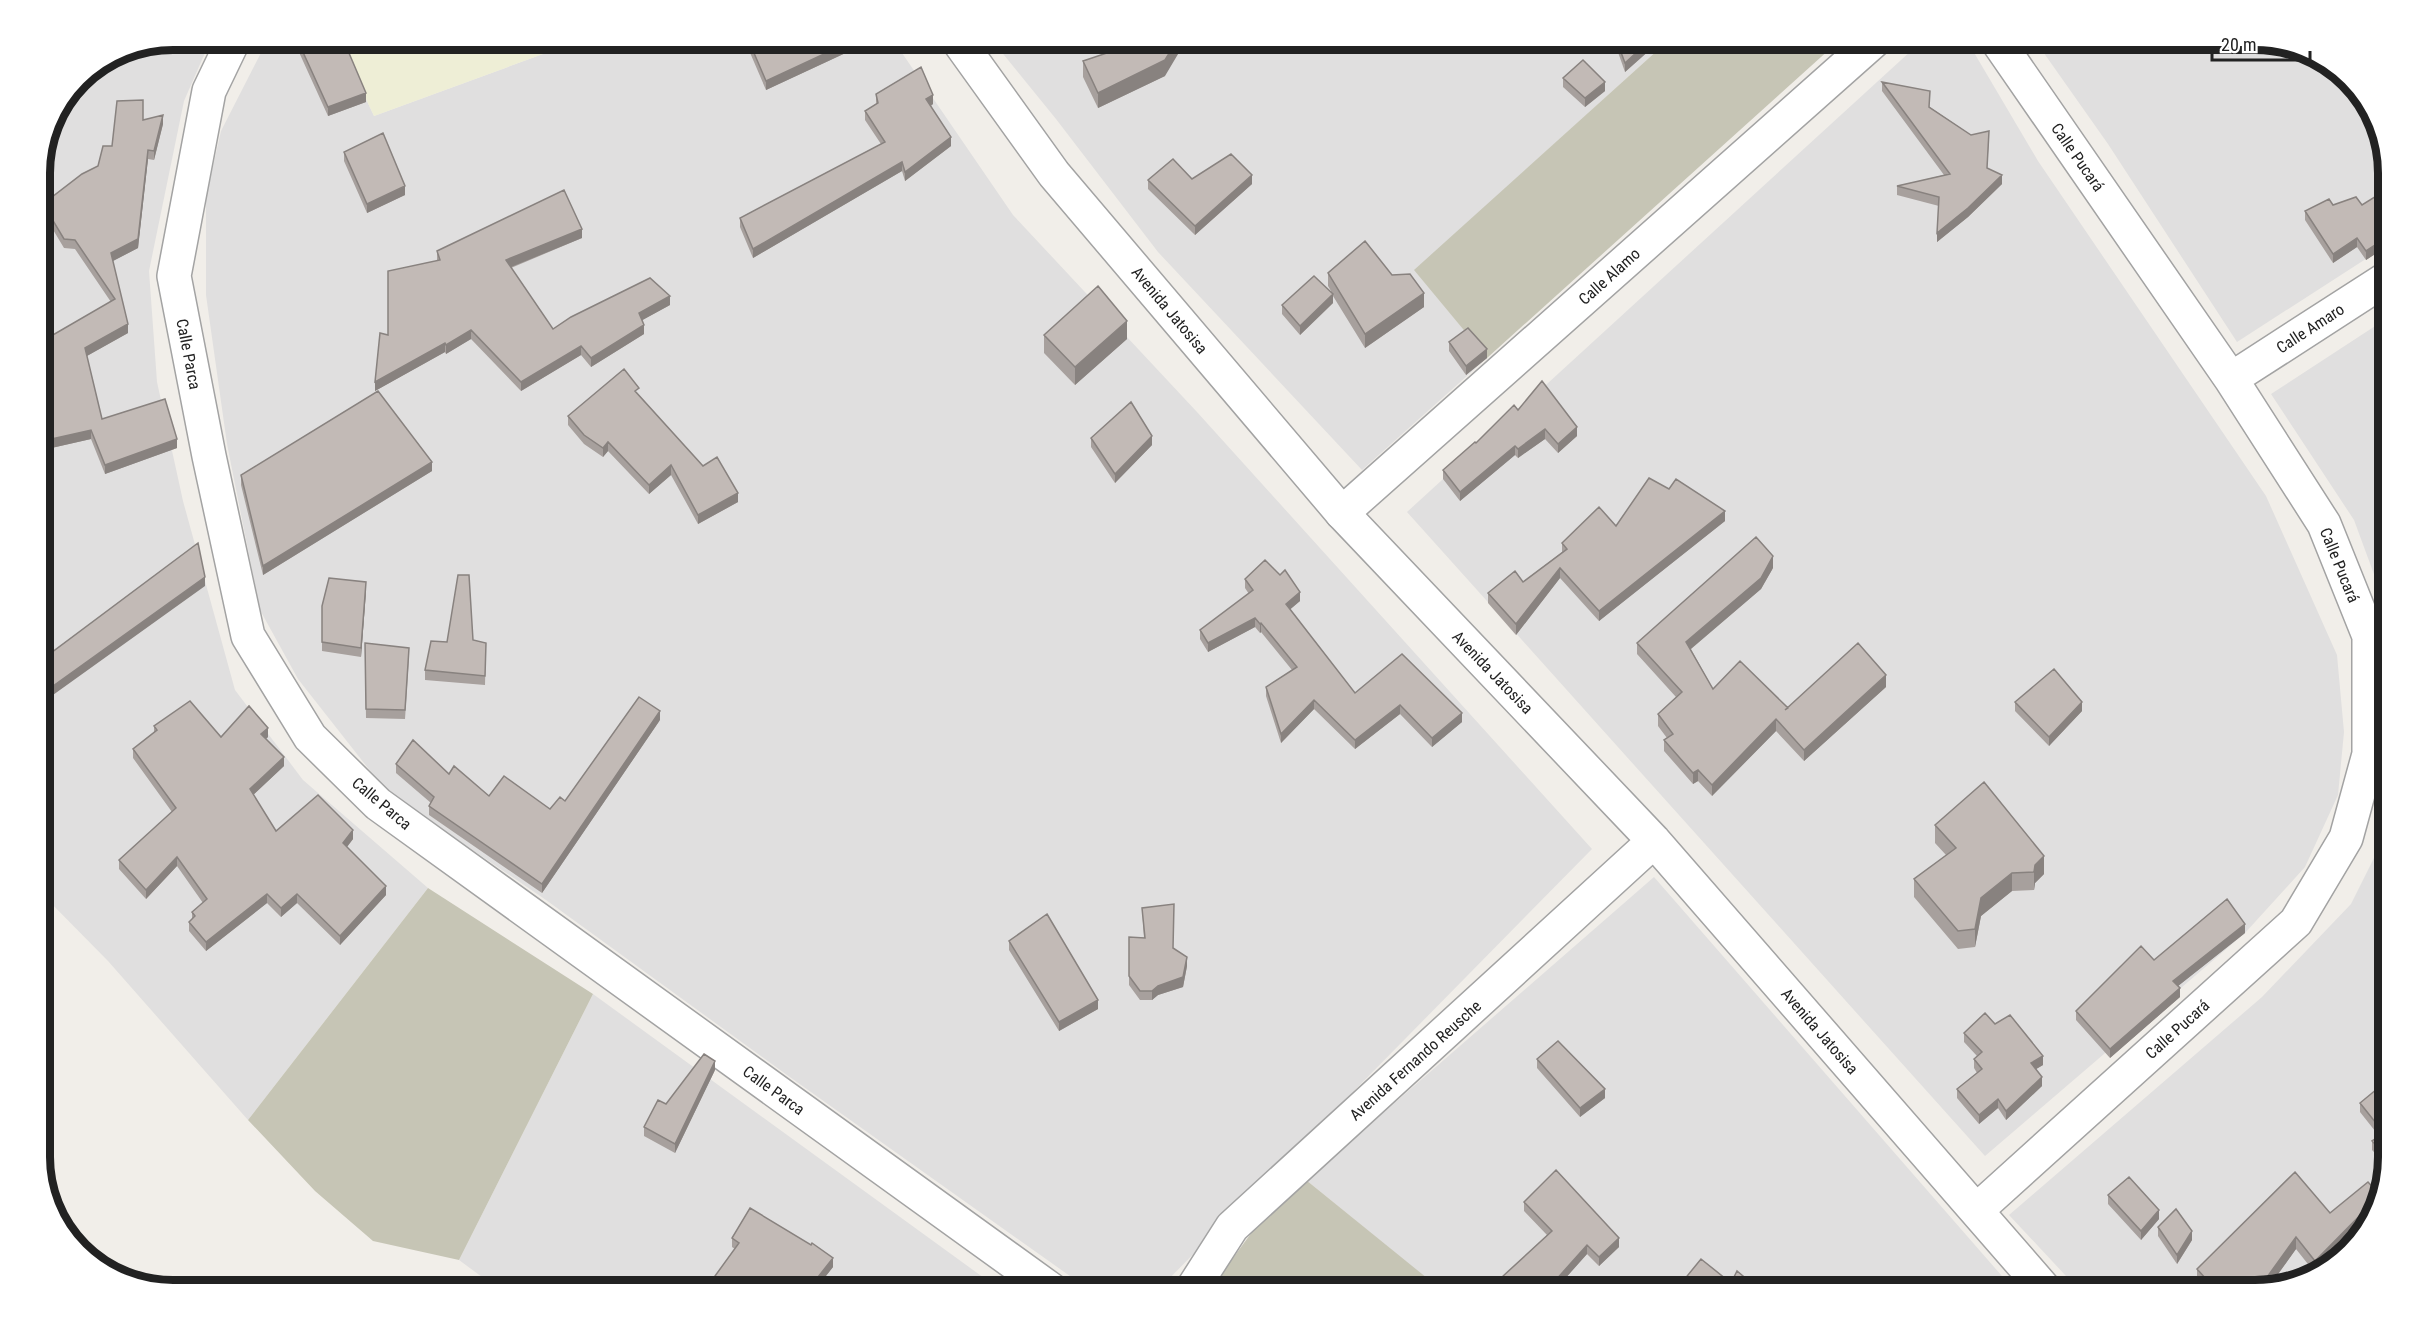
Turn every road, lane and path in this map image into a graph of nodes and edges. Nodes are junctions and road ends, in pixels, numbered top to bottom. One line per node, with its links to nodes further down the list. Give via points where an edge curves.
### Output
1 (229, 50): 10 (street, Calle Parca, via 209,91 174,276 248,636 310,737 378,804)
2 (965, 50): 7 (street, Avenida Jatosisa, via 1054,174)
3 (1864, 50): 7 (street, Calle Alamo)
4 (2004, 50): 6 (street, Calle Pucará)
5 (2378, 284): 6 (street, Calle Amaro)
6 (2231, 380): 9 (street, Calle Pucará, via 2324,524 2369,636 2369,754 2346,838 2296,922)
7 (1342, 513): 8 (street, Avenida Jatosisa)
8 (1654, 841): 9 (street, Avenida Jatosisa); 11 (street, Avenida Fernando Reusche, via 1232,1227)
9 (1977, 1210): 12 (street, Avenida Jatosisa)
10 (1038, 1280)
11 (1198, 1280)
12 (2037, 1280)

